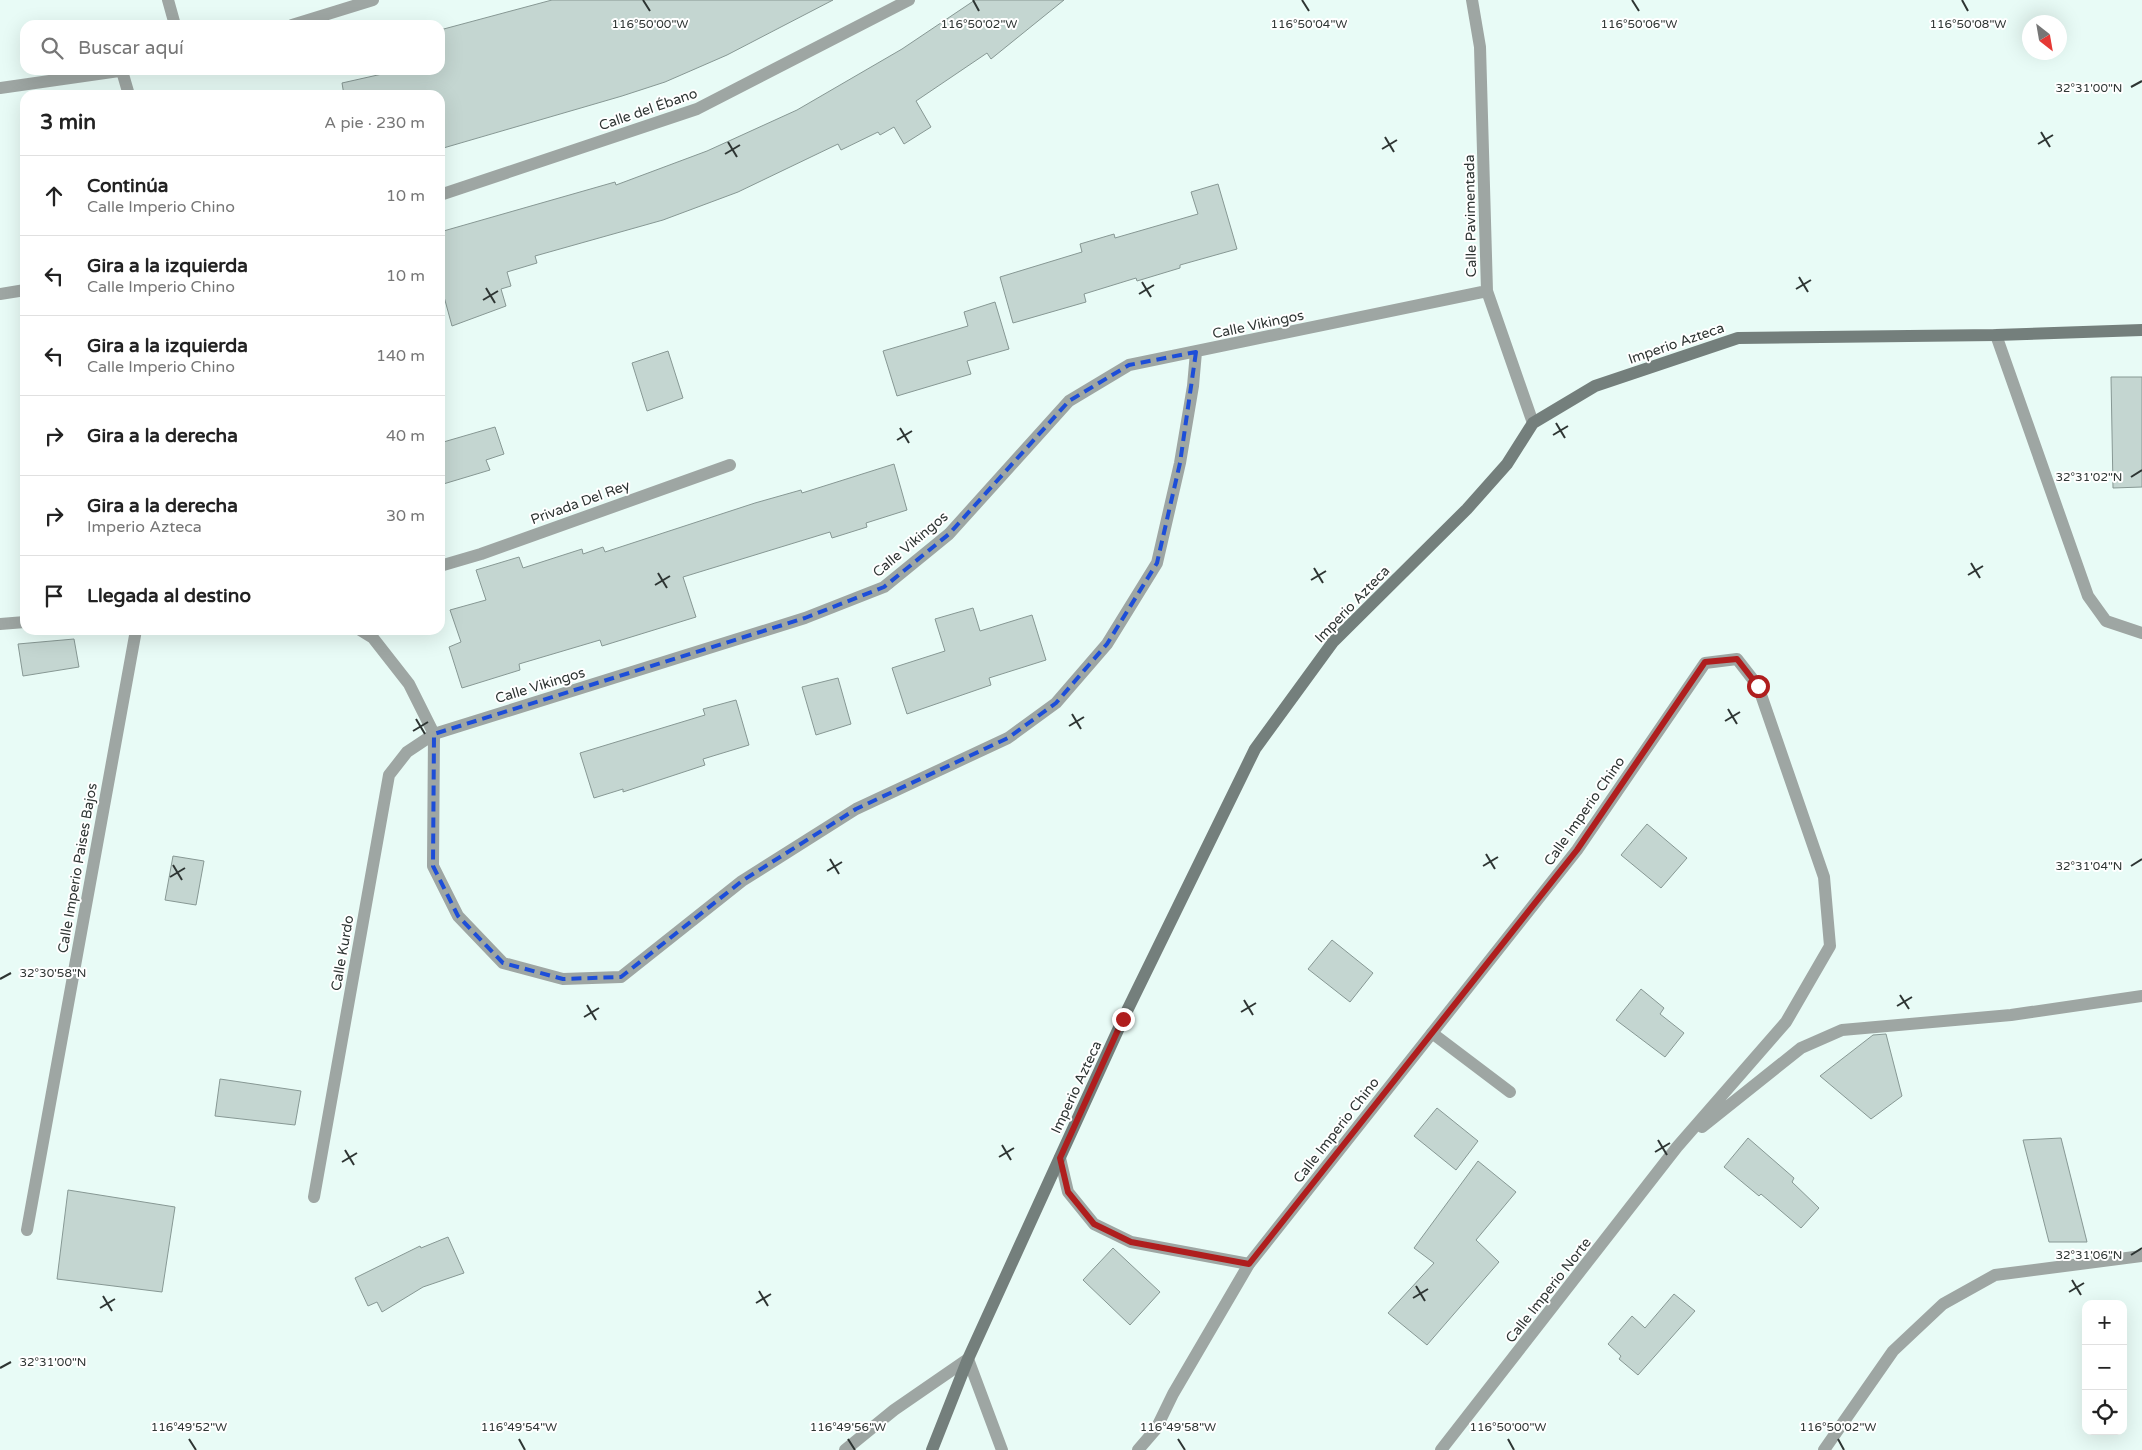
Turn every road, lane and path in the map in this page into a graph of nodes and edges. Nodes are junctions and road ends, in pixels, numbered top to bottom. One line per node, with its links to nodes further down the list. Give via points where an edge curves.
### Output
1 (168, 0): 6 (street)
2 (373, 0): 5 (street)
3 (909, 0): 12 (street, Calle del Ébano, via 697,110)
4 (1472, 0): 14 (street, Calle Pavimentada, via 1480,47)
5 (346, 4): 7 (street)
6 (174, 20)
7 (305, 20)
8 (90, 75): 10 (street)
9 (125, 75): 11 (street)
10 (0, 88)
11 (128, 90)
12 (445, 193)
13 (20, 291): 15 (street)
14 (1486, 291): 18 (street, Calle Vikingos); 19 (street, Calle Pavimentada)
15 (0, 294)
16 (2142, 330): 17 (street, Imperio Azteca)
17 (1996, 335): 19 (street, Imperio Azteca, via 1738,338 1595,386); 24 (street, via 2088,596 2106,621)
18 (1196, 352): 27 (street, Calle Vikingos, via 1130,365 1069,401 948,534 884,587 805,618); 27 (street, via 1180,464 1156,564 1107,644 1056,703 1008,738 848,814 742,881 621,978 563,980 503,963 458,916 433,866)
19 (1533, 423): 32 (street, Imperio Azteca, via 1506,464 1467,509 1333,642 1255,749 1123,1019)
20 (730, 465): 21 (street, Privada Del Rey)
21 (445, 565)
22 (20, 622): 23 (street)
23 (0, 624)
24 (2142, 633)
25 (135, 635): 34 (street, Calle Imperio Paises Bajos)
26 (368, 635): 27 (street, via 409,684)
27 (434, 734): 33 (street, Calle Kurdo, via 407,752 389,775)
28 (2142, 996): 31 (street, via 2011,1015 1842,1030 1801,1048)
29 (1432, 1033): 30 (street); 31 (street, Calle Imperio Chino, via 1577,850 1705,662 1737,659 1758,686 1824,878 1830,946 1786,1022); 36 (street, Calle Imperio Chino)
30 (1510, 1092)
31 (1677, 1147): 42 (street, Calle Imperio Norte)
32 (1060, 1158): 36 (street, via 1068,1192 1094,1224 1131,1242); 37 (street, Imperio Azteca)
33 (314, 1197)
34 (27, 1230)
35 (2142, 1256): 43 (street, via 1995,1275 1943,1304 1893,1351)
36 (1249, 1264): 41 (street, Calle Imperio Chino, via 1156,1429)
37 (968, 1359): 38 (street, via 894,1410); 39 (street, Imperio Azteca); 40 (street)
38 (846, 1450)
39 (932, 1450)
40 (1002, 1450)
41 (1138, 1450)
42 (1441, 1450)
43 (1824, 1450)

